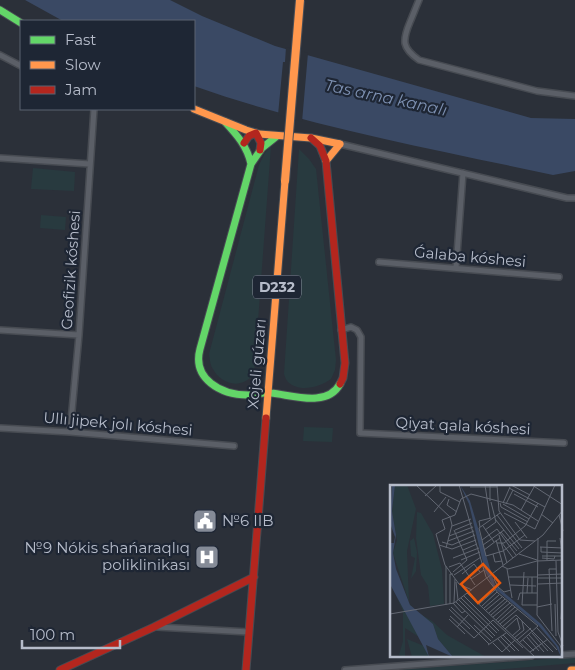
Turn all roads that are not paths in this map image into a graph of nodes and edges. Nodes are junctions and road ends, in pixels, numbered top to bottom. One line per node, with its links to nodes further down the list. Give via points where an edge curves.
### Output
1 (300, 0): 29 (main road, Xojeli gúzarı / D232, bridge)
2 (419, 0): 7 (street, via 404,36 406,48 418,60 537,91)
3 (0, 10): 4 (main road)
4 (20, 21)
5 (0, 55): 6 (street)
6 (20, 65)
7 (575, 96)
8 (195, 109): 10 (main road)
9 (94, 110): 19 (street, Geofizik kóshesi)
10 (225, 122): 11 (main road); 14 (main road)
11 (256, 133): 12 (main road); 14 (main road); 16 (main road, via 261,143)
12 (277, 136): 13 (main road); 16 (main road)
13 (311, 138): 15 (main road); 18 (main road, via 320,146)
14 (244, 143): 20 (main road)
15 (340, 144): 18 (main road); 21 (street)
16 (260, 150): 20 (main road)
17 (0, 158): 19 (street)
18 (326, 161): 27 (main road)
19 (90, 164): 28 (street, Geofizik kóshesi)
20 (251, 164): 29 (main road, via 198,358 206,380 216,387 246,396)
21 (463, 173): 22 (street); 24 (street)
22 (575, 198)
23 (379, 262): 24 (street, Ǵalaba kóshesi)
24 (456, 268): 25 (street, Ǵalaba kóshesi)
25 (559, 277)
26 (0, 330): 28 (street)
27 (341, 330): 29 (main road, via 344,373 332,392 309,399); 32 (street, Qiyat qala kóshesi, via 352,327 360,337 360,432)
28 (79, 335): 31 (street, Geofizik kóshesi)
29 (269, 392): 34 (main road, Xojeli gúzarı / D232)
30 (0, 428): 31 (street, Ullı jipek jolı kóshesi)
31 (70, 432): 33 (street, Ullı jipek jolı kóshesi)
32 (564, 443)
33 (234, 446)
34 (254, 577): 35 (main road); 36 (main road, Xojeli gúzarı / D232)
35 (154, 627): 36 (street); 40 (main road)
36 (249, 632): 41 (main road, Xojeli gúzarı / D232)
37 (562, 654): 38 (street)
38 (575, 654)
39 (504, 658): 42 (street)
40 (60, 670)
41 (246, 670)
42 (344, 670)
43 (571, 670): 44 (main road)
44 (575, 670)

